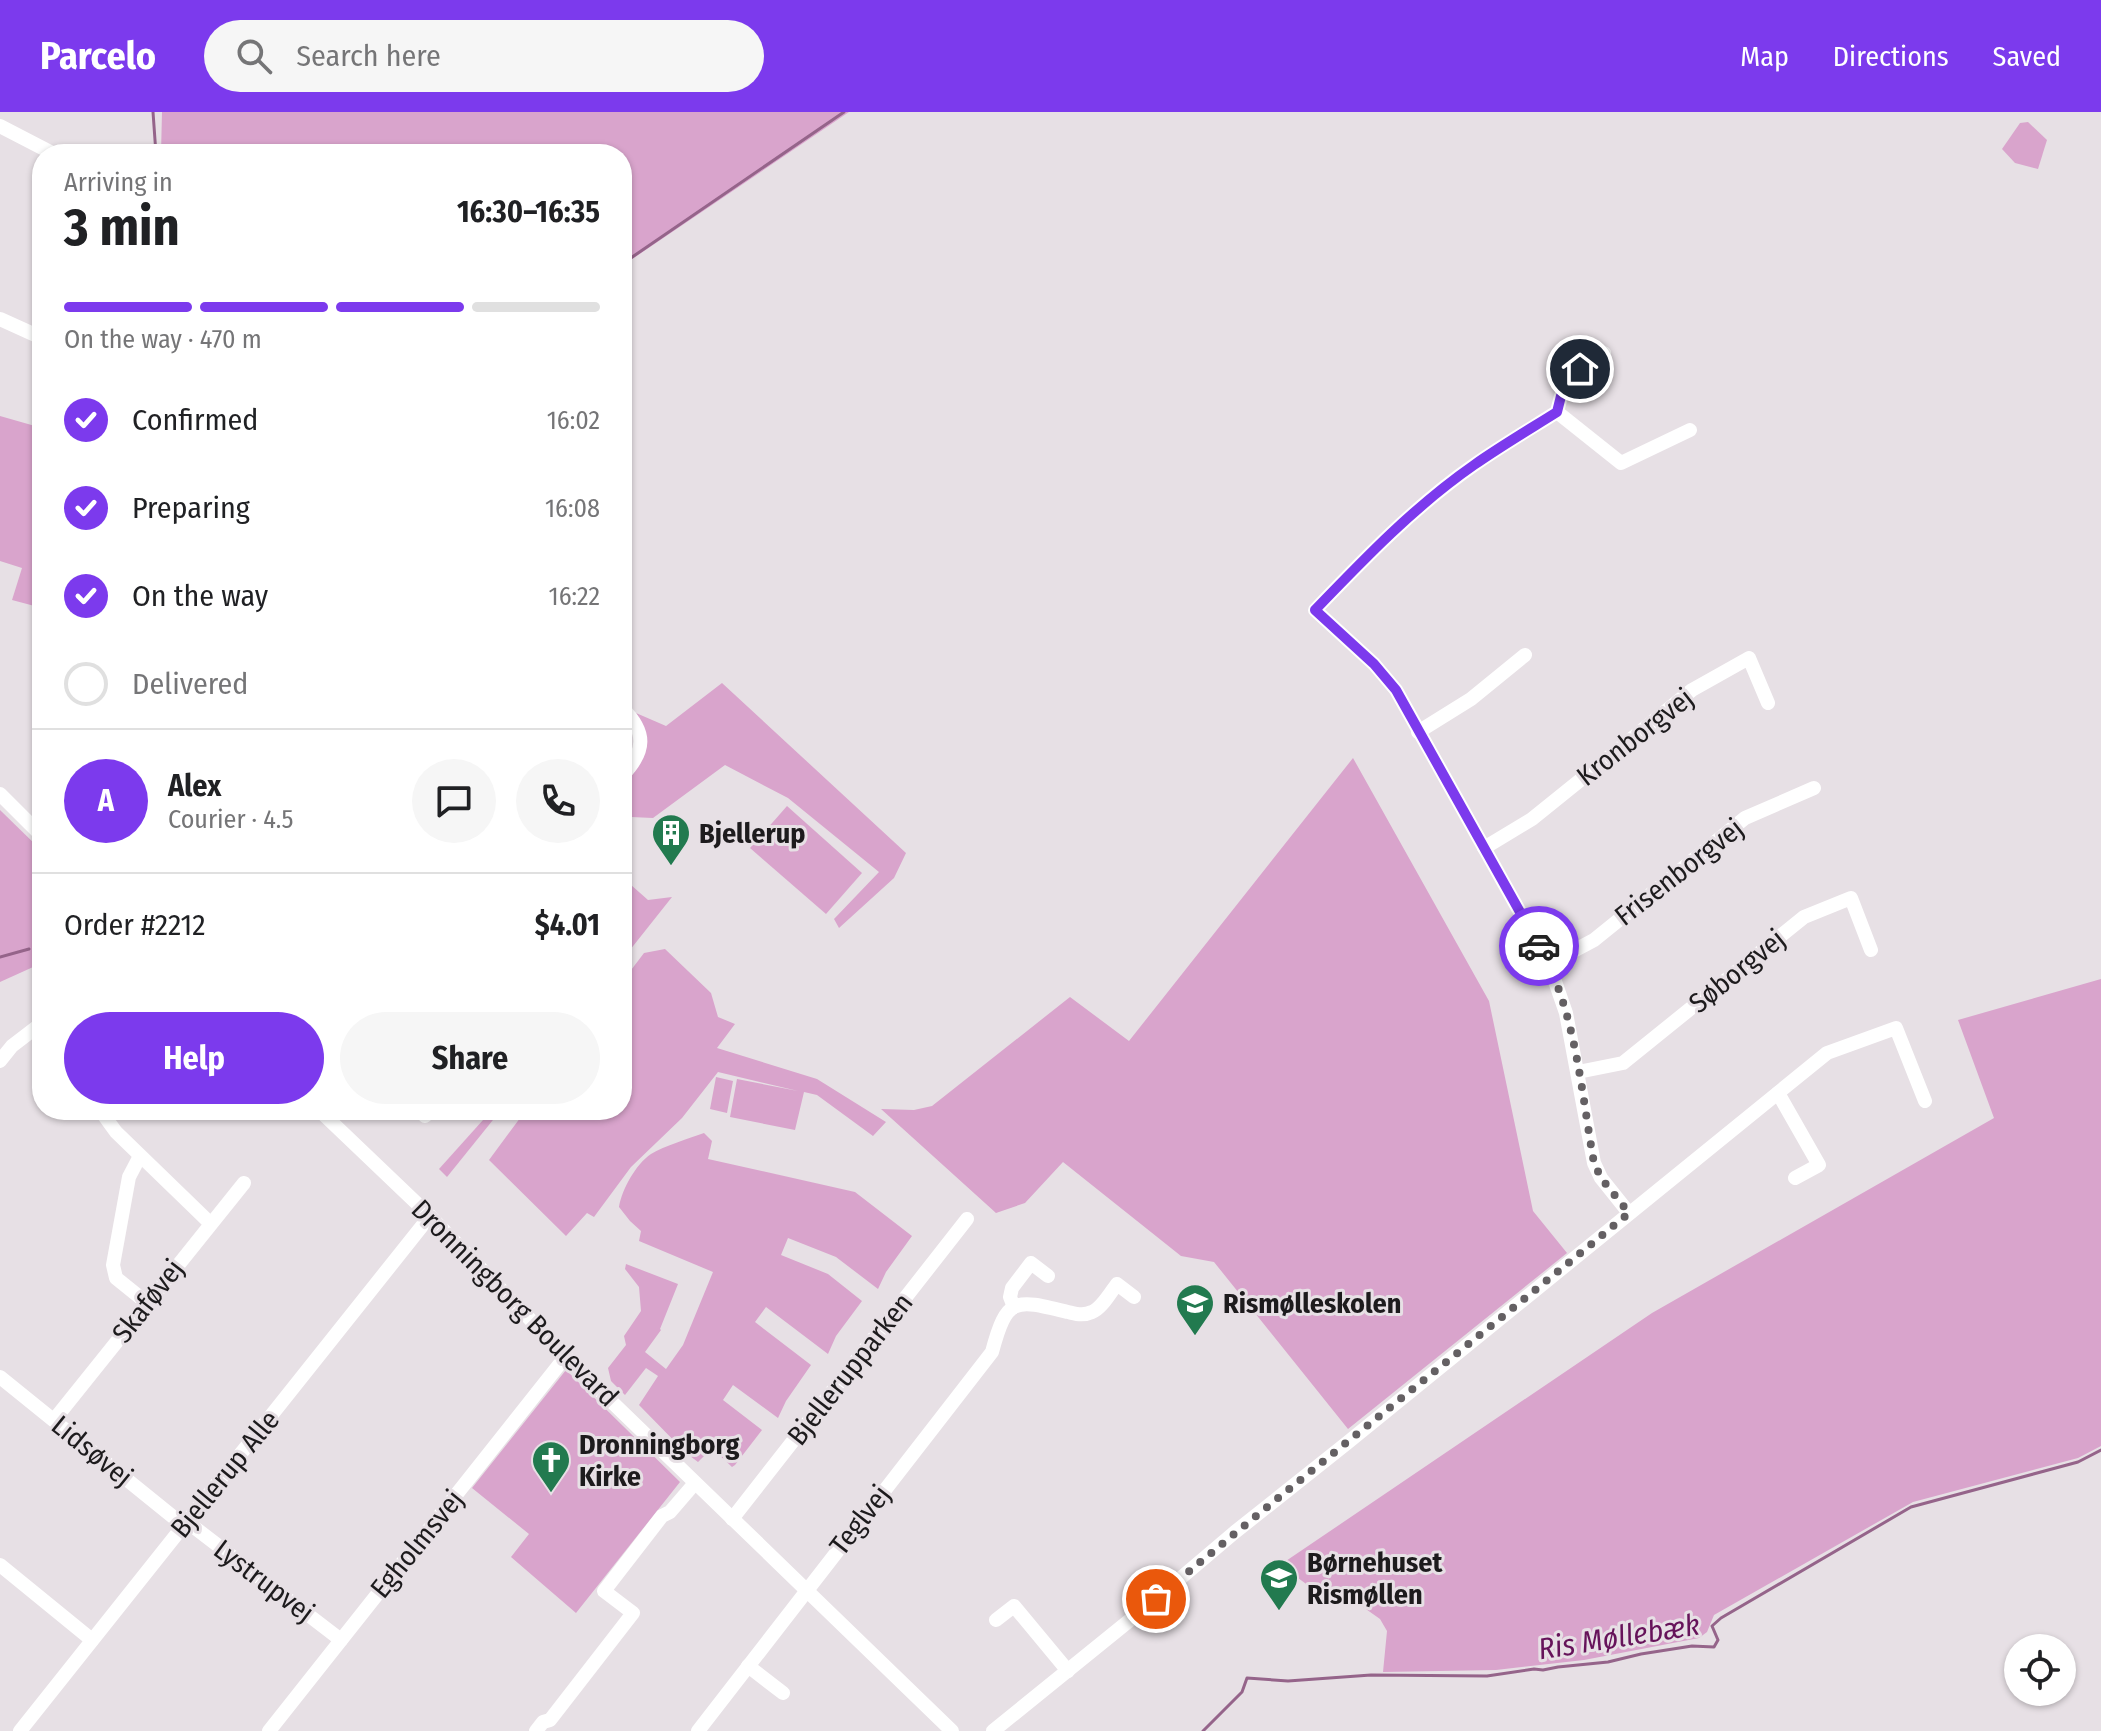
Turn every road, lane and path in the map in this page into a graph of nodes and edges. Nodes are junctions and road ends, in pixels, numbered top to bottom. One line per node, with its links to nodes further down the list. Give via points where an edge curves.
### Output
1 (0, 126): 2 (street)
2 (35, 144)
3 (0, 319): 4 (street)
4 (32, 333)
5 (1604, 353): 6 (street, via 1580,369 1561,396)
6 (1557, 412): 7 (street, via 1621,463); 11 (street, via 1473,465 1420,507 1315,610 1396,690)
7 (1690, 430)
8 (1525, 655): 11 (street, via 1471,699)
9 (1768, 703): 16 (street, Kronborgvej, via 1749,658 1692,690 1532,819)
10 (632, 717): 12 (street, via 641,747)
11 (1418, 732): 16 (street)
12 (632, 766)
13 (1814, 788): 18 (street, Frisenborgvej, via 1745,818 1594,940)
14 (0, 794): 15 (street)
15 (32, 826)
16 (1484, 848): 18 (street)
17 (1871, 950): 21 (street, Søborgvej, via 1851,898 1804,917 1623,1063)
18 (1549, 964): 21 (street)
19 (32, 1031): 20 (street)
20 (0, 1061)
21 (1578, 1072): 29 (street, via 1594,1163)
22 (1778, 1093): 23 (street, via 1827,1053 1896,1028); 27 (street, via 1819,1165); 29 (street)
23 (1925, 1101)
24 (107, 1120): 26 (street)
25 (330, 1120): 30 (street, Dronningborg Boulevard)
26 (140, 1156): 32 (street); 35 (street, via 129,1177 113,1265 116,1278)
27 (1795, 1178)
28 (244, 1183): 32 (street, Skaføvej)
29 (1629, 1213): 49 (street)
30 (430, 1216): 37 (street, Dronningborg Boulevard); 42 (street, Bjellerup Alle)
31 (967, 1219): 41 (street, Bjellerupparken)
32 (210, 1223): 35 (street, Skaføvej)
33 (1048, 1276): 36 (street, Teglvej, via 1031,1263 1012,1288)
34 (1134, 1297): 36 (street, via 1117,1284 1096,1311 1082,1315 1030,1303)
35 (147, 1303): 39 (street, Skaføvej)
36 (1014, 1307): 44 (street, Teglvej, via 999,1325 992,1352)
37 (566, 1356): 40 (street, Dronningborg Boulevard); 47 (street, Egholmsvej)
38 (0, 1377): 39 (street, Lidsøvej)
39 (54, 1420): 42 (street, Lidsøvej)
40 (695, 1483): 41 (street, Dronningborg Boulevard); 53 (street, via 604,1591 633,1613)
41 (732, 1519): 44 (street, Dronningborg Boulevard)
42 (185, 1523): 46 (street, Bjellerup Alle); 47 (street, Lystrupvej)
43 (0, 1565): 46 (street)
44 (805, 1590): 48 (street, Teglvej); 55 (street, Dronningborg Boulevard)
45 (996, 1620): 49 (street, via 1014,1606)
46 (92, 1640): 51 (street, Bjellerup Alle)
47 (341, 1640): 52 (street, Egholmsvej)
48 (748, 1666): 50 (street); 54 (street, Teglvej)
49 (1068, 1671): 56 (street)
50 (783, 1693)
51 (20, 1731)
52 (269, 1731)
53 (536, 1731)
54 (698, 1731)
55 (952, 1731)
56 (993, 1731)

